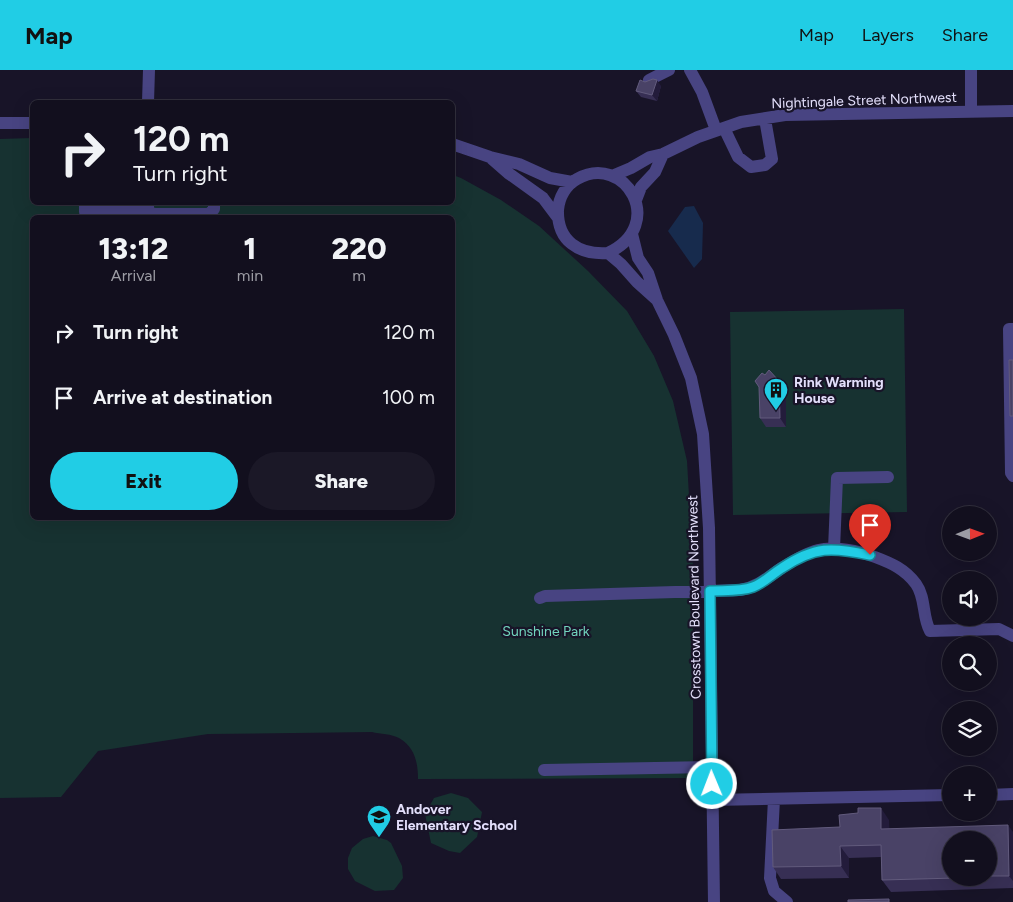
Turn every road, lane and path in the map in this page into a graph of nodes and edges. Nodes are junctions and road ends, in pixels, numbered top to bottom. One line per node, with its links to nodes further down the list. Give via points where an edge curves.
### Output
1 (149, 70): 6 (street)
2 (669, 70): 5 (street)
3 (690, 70): 12 (street)
4 (971, 70): 7 (street)
5 (649, 80)
6 (148, 100)
7 (971, 111): 8 (street, Nightingale Street Northwest); 9 (street, Nightingale Street Northwest, via 785,115)
8 (1013, 111)
9 (765, 119): 12 (street, Nightingale Street Northwest); 12 (street, via 772,159 766,165 751,167 738,157)
10 (0, 123): 11 (street)
11 (30, 123)
12 (720, 129): 14 (street, Nightingale Street Northwest)
13 (455, 145): 15 (street)
14 (663, 154): 16 (street, Nightingale Street Northwest); 18 (street)
15 (490, 157): 17 (street, via 519,164 550,178); 22 (street, via 543,198)
16 (612, 176): 17 (street, via 596,173); 18 (street, via 630,189)
17 (572, 182): 22 (street, via 563,192)
18 (636, 200): 23 (street, Crosstown Boulevard Northwest, via 638,213)
19 (85, 205): 21 (street, via 85,212)
20 (214, 205): 21 (street, via 209,214 155,214)
21 (148, 207)
22 (558, 218): 24 (street, via 562,231 581,250 594,254)
23 (632, 234): 24 (street, via 620,247); 25 (street, Crosstown Boulevard Northwest, via 638,258 648,273)
24 (608, 253): 25 (street, Crosstown Boulevard Northwest)
25 (657, 300): 30 (street, Crosstown Boulevard Northwest, via 682,352 699,408 706,462)
26 (1013, 329): 27 (street, via 1009,329)
27 (1013, 476)
28 (888, 477): 29 (street, via 837,478)
29 (834, 549): 30 (street, via 818,550 798,558 750,588); 32 (street, via 870,555 900,568 916,585 930,631 1000,629)
30 (710, 591): 31 (street); 33 (street, Crosstown Boulevard Northwest)
31 (540, 598)
32 (1013, 636)
33 (712, 768): 34 (street); 39 (street, Crosstown Boulevard Northwest)
34 (544, 770)
35 (997, 794): 36 (street)
36 (1013, 794)
37 (942, 795): 38 (street)
38 (774, 799): 39 (street); 41 (street, via 770,878 774,891)
39 (712, 800): 40 (street, Crosstown Boulevard Northwest)
40 (714, 902)
41 (787, 902)

